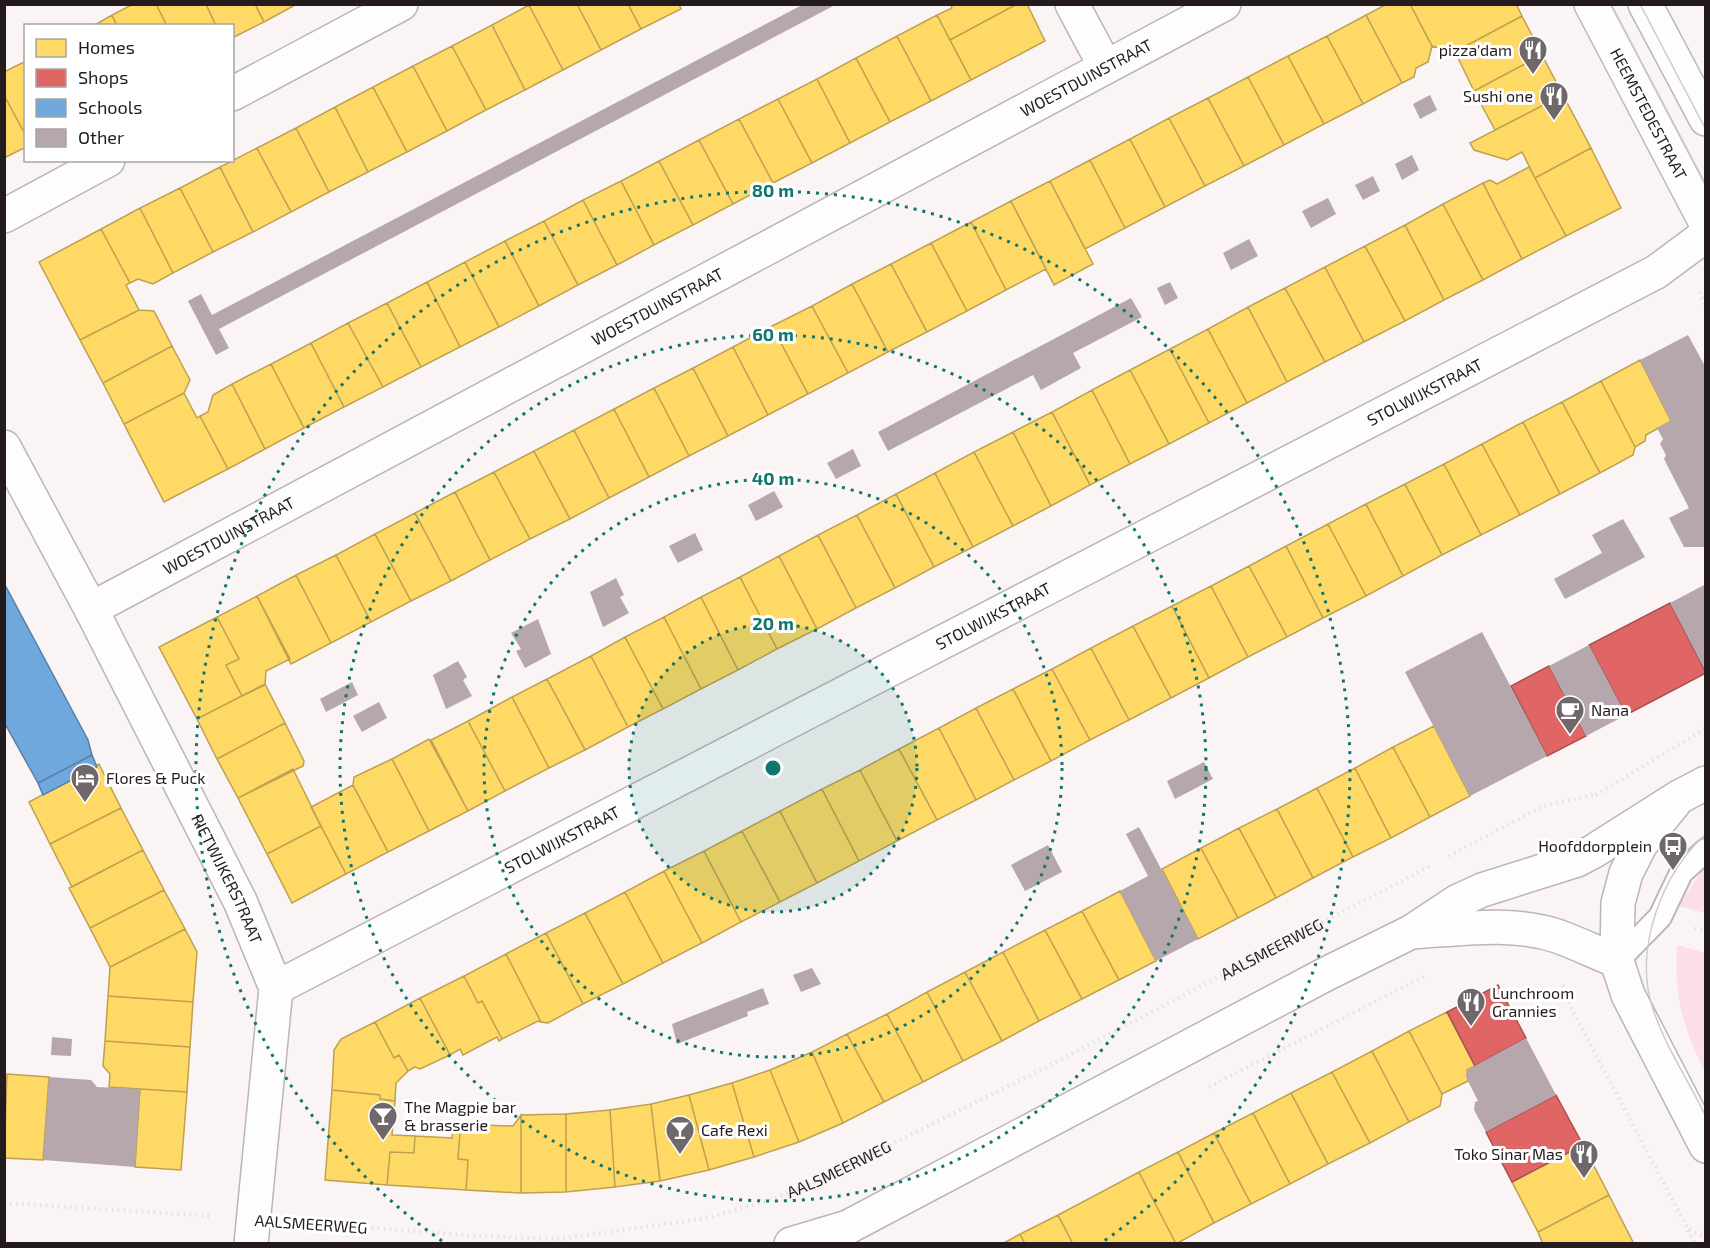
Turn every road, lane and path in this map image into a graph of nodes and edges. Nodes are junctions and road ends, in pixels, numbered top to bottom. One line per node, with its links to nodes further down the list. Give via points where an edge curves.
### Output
1 (401, 4): 7 (street)
2 (1072, 4): 6 (street)
3 (1224, 4): 6 (street, WOESTDUINSTRAAT)
4 (1591, 4): 11 (street, HEEMSTEDESTRAAT)
5 (1645, 4): 8 (street)
6 (1105, 66): 14 (street, WOESTDUINSTRAAT)
7 (234, 93)
8 (1706, 120)
9 (104, 162): 10 (street)
10 (4, 216)
11 (1706, 223)
12 (1706, 235): 21 (street, STOLWIJKSTRAAT, via 1656,272)
13 (4, 447): 14 (street, RIETWIJKERSTRAAT)
14 (91, 609): 21 (street, RIETWIJKERSTRAAT, via 240,901)
15 (1692, 790): 18 (street, via 1577,860 1482,890); 19 (street, via 1641,844 1626,873 1618,903)
16 (1597, 794): 26 (path, AALSMEERWEG, via 1543,806 1037,1072 773,1199 707,1218 560,1239)
17 (1706, 850): 19 (lane, via 1681,873 1660,917)
18 (1411, 932): 19 (street, via 1486,927 1529,930 1556,936); 27 (street, via 848,1227)
19 (1617, 961): 23 (street, via 1628,995)
20 (1432, 973): 22 (path)
21 (276, 988): 26 (street, RIETWIJKERSTRAAT)
22 (1208, 1088)
23 (1706, 1146)
24 (4, 1203): 26 (path, AALSMEERWEG)
25 (1688, 1229): 28 (path)
26 (252, 1231)
27 (790, 1244)
28 (1695, 1244)

